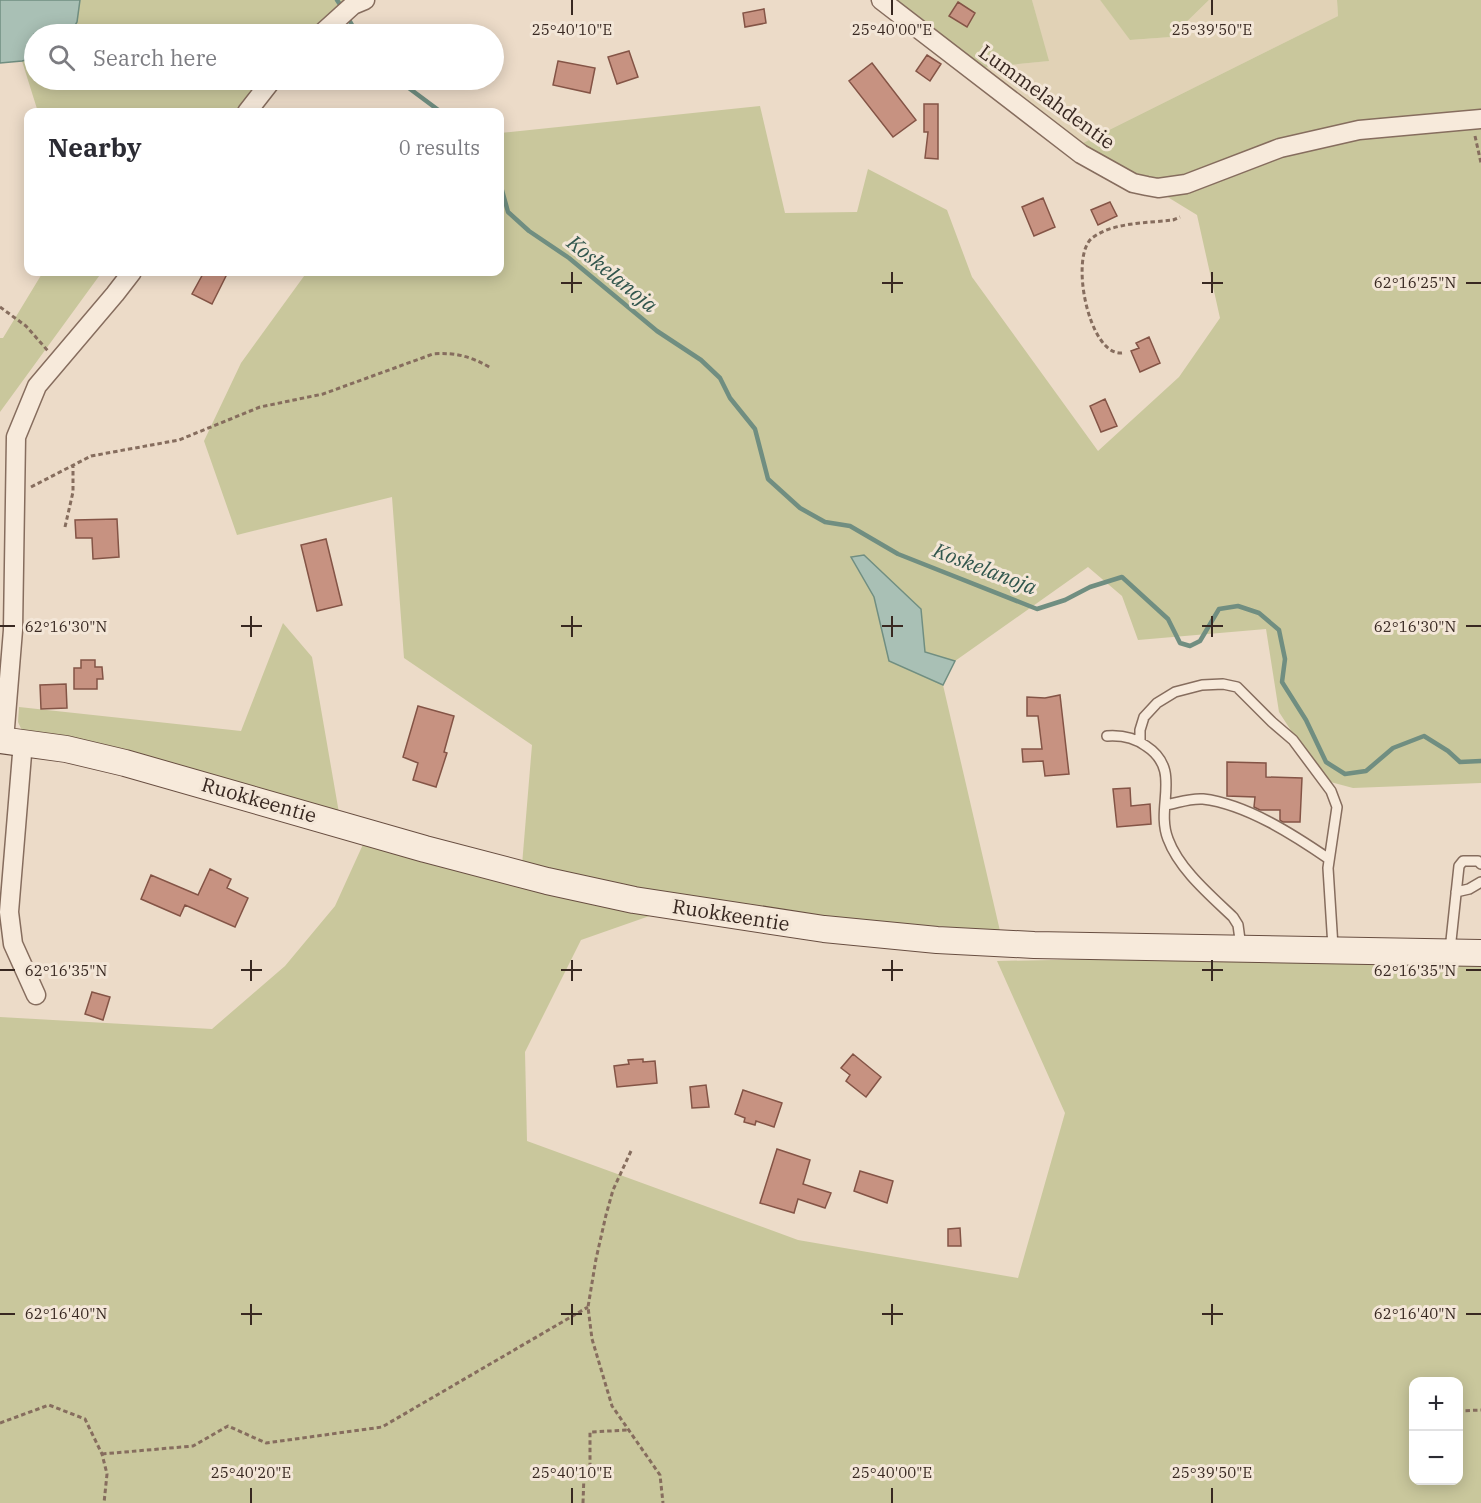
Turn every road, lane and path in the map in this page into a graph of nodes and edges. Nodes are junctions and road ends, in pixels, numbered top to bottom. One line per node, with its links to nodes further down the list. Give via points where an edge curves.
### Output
1 (881, 0): 6 (street, Lummelahdentie, via 1081,154 1133,183 1147,186 1186,184 1280,148 1359,130)
2 (353, 7): 3 (street)
3 (333, 24)
4 (264, 90): 5 (street)
5 (251, 108)
6 (1477, 119): 7 (path)
7 (1481, 164)
8 (1180, 217): 11 (path, via 1107,229 1090,239 1081,280 1093,326 1106,349)
9 (129, 276): 12 (street)
10 (0, 307): 12 (path, via 26,326)
11 (1122, 353)
12 (57, 362): 15 (street, via 37,386 16,436)
13 (491, 368): 14 (path, via 465,355 433,354 323,394 260,407 178,440 91,456)
14 (73, 465): 15 (path); 16 (path, via 73,492)
15 (14, 496): 18 (street)
16 (65, 527)
17 (1107, 736): 19 (lane)
18 (9, 741): 25 (street, Ruokkeentie, via 125,763 425,849 634,900 824,930 937,940); 29 (street, via 9,912 13,944)
19 (1140, 741): 20 (lane, via 1163,762); 21 (lane, via 1144,717 1175,692 1202,685 1237,687 1293,740 1331,791 1337,807)
20 (1166, 805): 21 (lane, via 1202,799 1224,804 1279,828); 25 (lane, via 1167,839 1190,873 1233,917)
21 (1329, 859): 26 (lane)
22 (1481, 864): 24 (lane, via 1470,859 1463,861)
23 (1481, 882): 24 (lane)
24 (1456, 892): 27 (lane)
25 (1241, 949): 26 (street, Ruokkeentie)
26 (1333, 950): 27 (street, Ruokkeentie)
27 (1450, 952): 28 (street, Ruokkeentie)
28 (1481, 953)
29 (36, 995)
30 (631, 1151): 31 (path, via 608,1207)
31 (588, 1307): 35 (path, via 592,1339 612,1406); 36 (path, via 382,1427 266,1443 228,1426 192,1446)
32 (1481, 1410): 33 (path)
33 (1463, 1411)
34 (0, 1423): 36 (path, via 49,1405 85,1419)
35 (629, 1430): 38 (path, via 590,1432 590,1466 584,1475); 39 (path, via 660,1475)
36 (102, 1454): 37 (path, via 107,1474)
37 (104, 1503)
38 (583, 1503)
39 (663, 1503)

